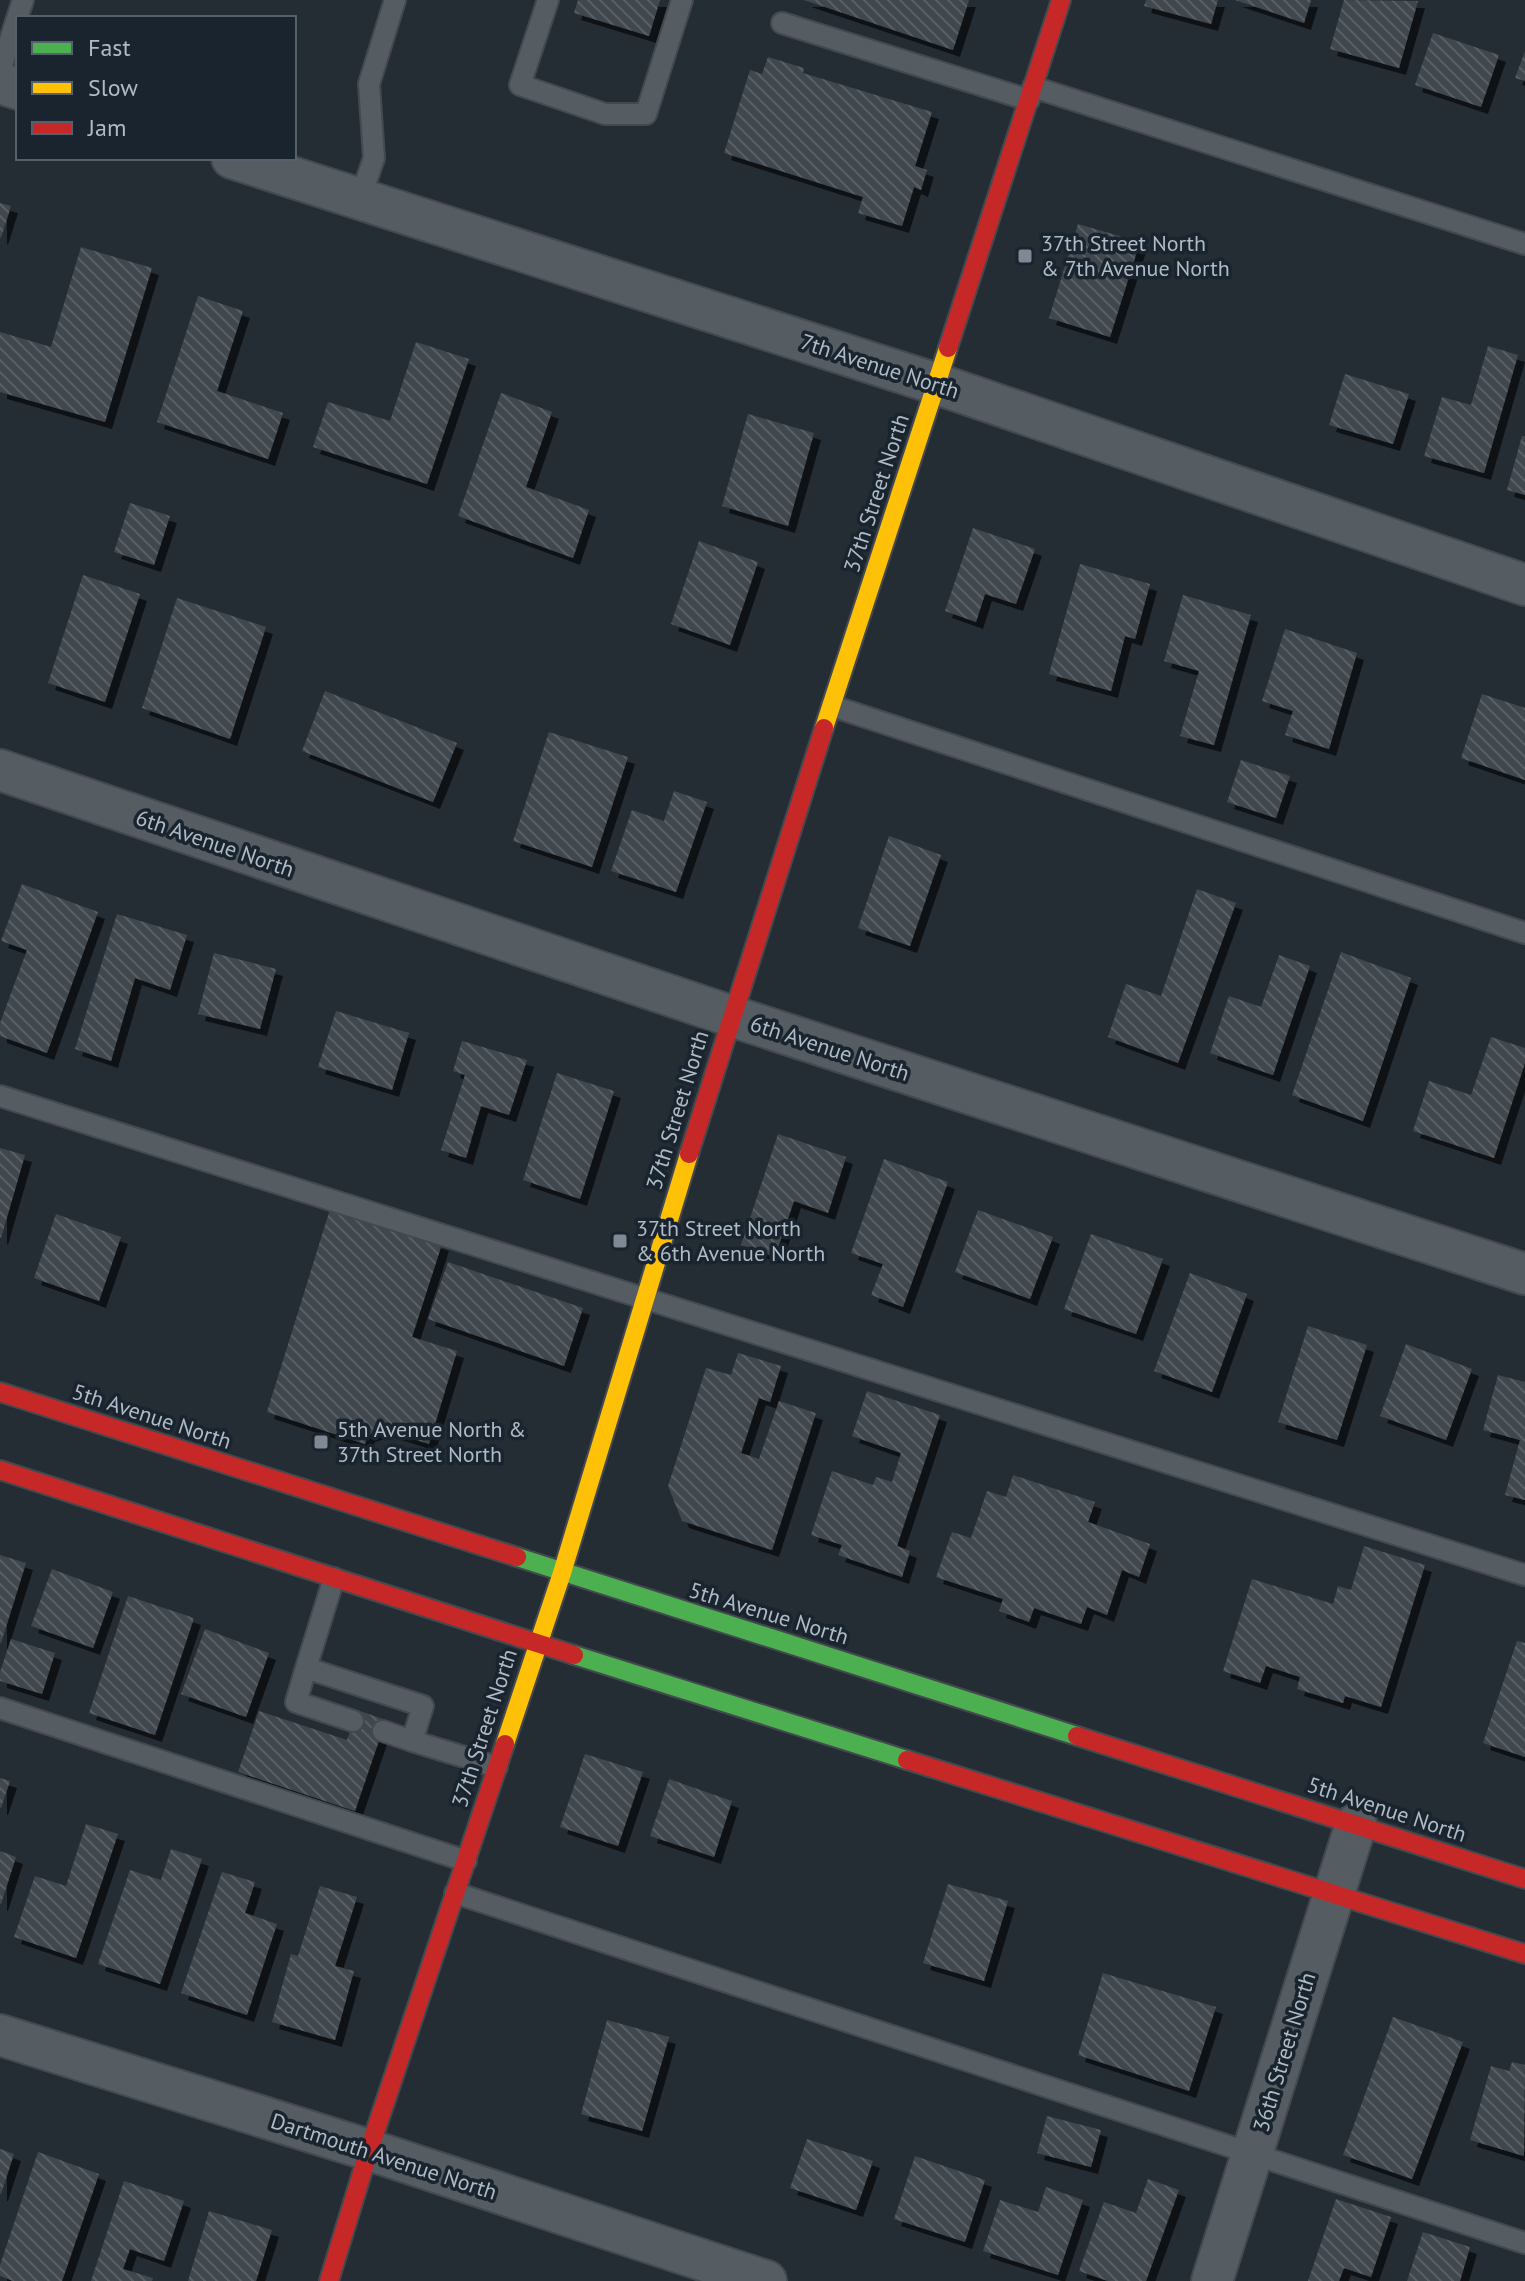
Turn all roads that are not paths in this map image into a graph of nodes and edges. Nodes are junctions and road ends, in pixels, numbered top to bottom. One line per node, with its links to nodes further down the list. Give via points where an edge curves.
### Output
1 (395, 0): 10 (lane, via 369,84 374,158)
2 (548, 0): 3 (lane, via 520,85 605,114 646,114)
3 (682, 0)
4 (1061, 0): 8 (main road, 37th Street North)
5 (16, 22): 7 (lane)
6 (782, 23): 8 (lane)
7 (0, 71)
8 (1031, 93): 11 (lane); 12 (main road, 37th Street North)
9 (238, 160): 10 (street, 7th Avenue North)
10 (360, 199): 12 (street, 7th Avenue North)
11 (1525, 244)
12 (937, 384): 13 (street, 7th Avenue North); 14 (main road, 37th Street North)
13 (1525, 585)
14 (832, 706): 16 (lane); 17 (main road, 37th Street North)
15 (0, 770): 17 (street, 6th Avenue North)
16 (1525, 933)
17 (731, 1016): 19 (street, 6th Avenue North); 20 (main road, 37th Street North)
18 (0, 1096): 20 (lane)
19 (1525, 1274)
20 (645, 1299): 23 (main road, 37th Street North); 24 (lane)
21 (0, 1392): 23 (main road, 5th Avenue North)
22 (0, 1470): 25 (main road)
23 (562, 1573): 26 (main road, 37th Street North); 33 (main road, 5th Avenue North)
24 (1525, 1575)
25 (334, 1578): 26 (main road); 27 (lane)
26 (538, 1644): 32 (main road, 37th Street North); 37 (main road)
27 (306, 1668): 29 (lane, via 296,1702); 31 (lane, via 423,1706)
28 (0, 1708): 34 (lane)
29 (353, 1721)
30 (383, 1731): 31 (lane)
31 (412, 1741): 32 (lane)
32 (497, 1767): 34 (main road, 37th Street North)
33 (1356, 1824): 35 (main road, 5th Avenue North); 37 (street, 36th Street North)
34 (466, 1861): 36 (main road, 37th Street North)
35 (1525, 1879)
36 (455, 1893): 40 (main road, 37th Street North); 41 (lane)
37 (1334, 1894): 38 (main road); 41 (street, 36th Street North)
38 (1525, 1954)
39 (0, 2035): 40 (street, Dartmouth Avenue North)
40 (369, 2150): 43 (main road, 37th Street North); 44 (street, Dartmouth Avenue North)
41 (1252, 2154): 42 (lane); 45 (street, 36th Street North)
42 (1525, 2243)
43 (329, 2281)
44 (766, 2281)
45 (1212, 2281)

